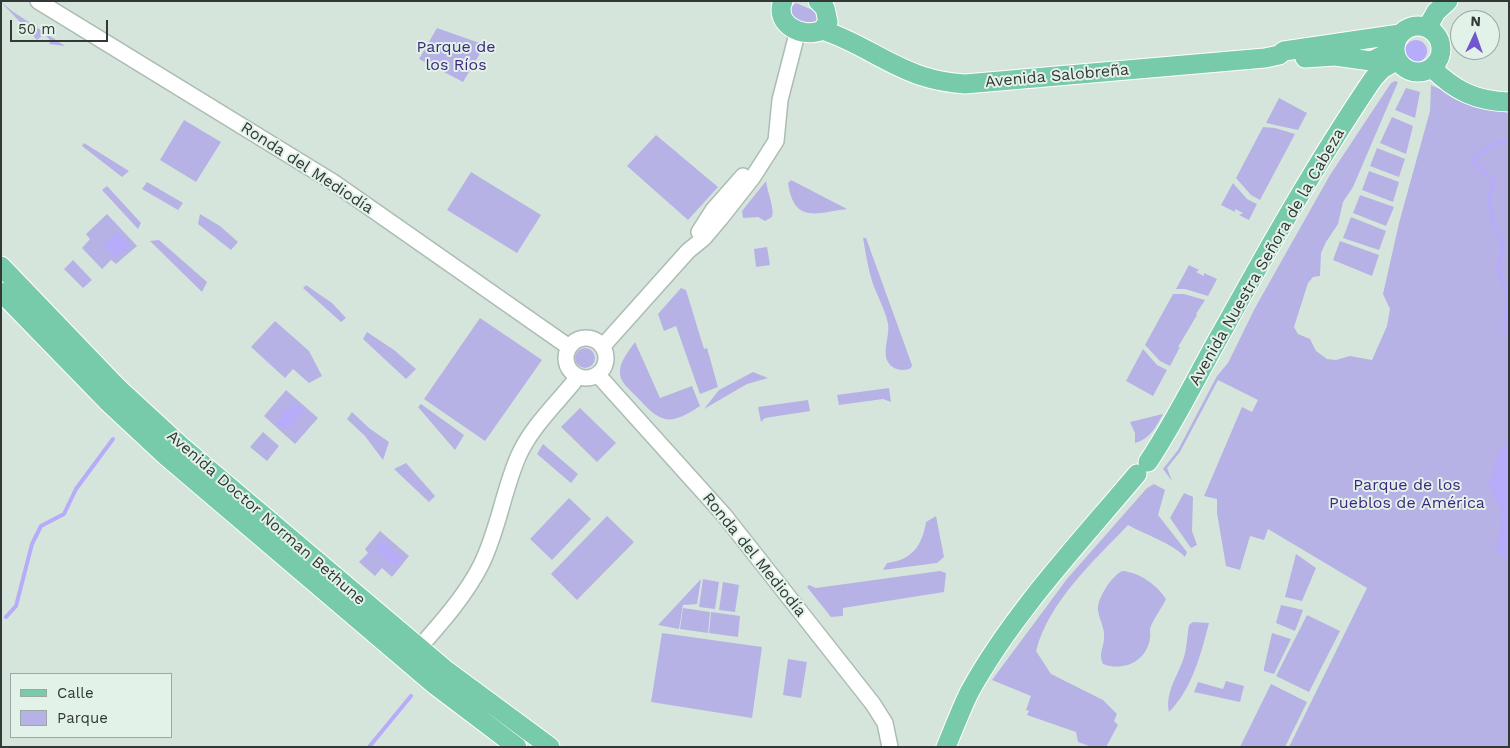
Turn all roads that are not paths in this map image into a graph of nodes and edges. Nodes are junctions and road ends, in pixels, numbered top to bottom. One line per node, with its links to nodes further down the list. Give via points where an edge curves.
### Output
1 (38, 1): 14 (street, Ronda del Mediodía, via 333,182)
2 (818, 1): 5 (main road, via 825,8)
3 (1448, 1): 6 (main road, via 1436,12)
4 (777, 4): 7 (main road, via 788,26)
5 (825, 26): 7 (main road, Avenida Salobreña, via 807,34); 8 (main road, Avenida Salobreña, via 921,76 965,84 1279,55 1284,51)
6 (1427, 28): 8 (main road, via 1412,27); 9 (main road, via 1437,36 1441,49)
7 (798, 30): 13 (street, via 780,100 776,140 766,157 728,191 688,251)
8 (1397, 48): 9 (main road, via 1406,70 1421,73); 21 (main road, Avenida Nuestra Señora de la Cabeza, via 1362,95 1279,230 1168,433 1012,628 970,692)
9 (1432, 68): 10 (main road, via 1450,86 1473,96)
10 (1509, 102)
11 (1, 266): 17 (main road, Avenida Doctor Norman Bethune, via 142,410)
12 (1, 292): 18 (main road, Avenida Doctor Norman Bethune, via 107,401 166,456 435,685)
13 (602, 346): 14 (street, via 586,338); 15 (street, via 607,358)
14 (569, 347): 16 (street, via 565,360)
15 (598, 375): 16 (street, via 587,379); 20 (street, Ronda del Mediodía, via 724,515 873,704 885,724)
16 (576, 376): 17 (street, via 534,429 519,454 480,567)
17 (419, 648): 19 (main road, Avenida Doctor Norman Bethune)
18 (517, 747)
19 (550, 747)
20 (890, 747)
21 (946, 747)

